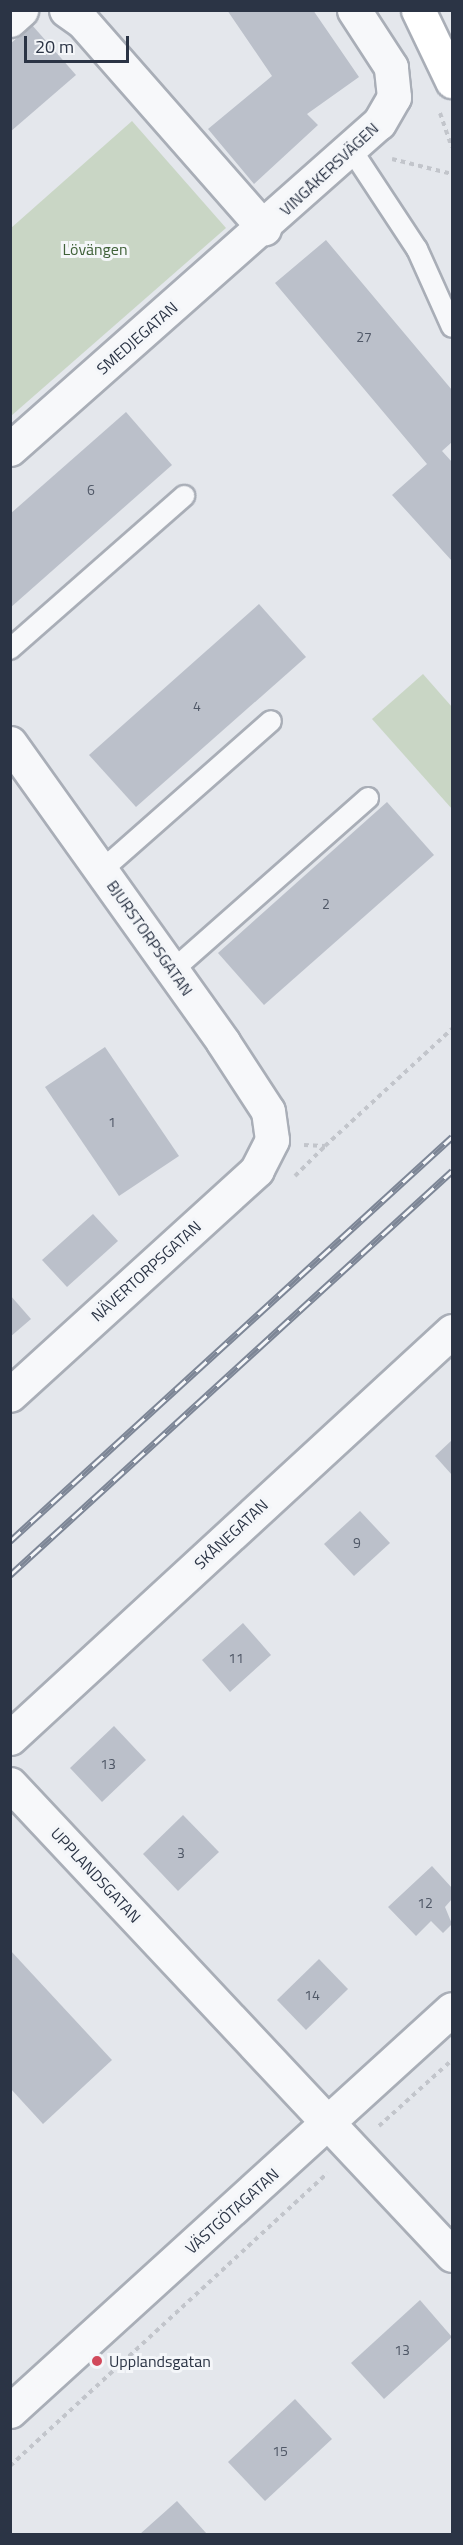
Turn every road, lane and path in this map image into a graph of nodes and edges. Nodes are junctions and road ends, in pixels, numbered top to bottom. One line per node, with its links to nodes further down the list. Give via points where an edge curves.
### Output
1 (21, 10): 5 (street)
2 (66, 10): 9 (street, via 82,21)
3 (354, 10): 7 (street, VINGÅKERSVÄGEN, via 391,67 394,97 379,123)
4 (418, 10): 6 (main road)
5 (10, 20)
6 (453, 81)
7 (351, 149): 8 (path); 9 (street, VINGÅKERSVÄGEN); 10 (lane, via 417,249)
8 (453, 174)
9 (264, 228): 11 (street, SMEDJEGATAN)
10 (453, 327)
11 (10, 449)
12 (184, 496): 13 (lane)
13 (10, 649)
14 (271, 721): 17 (lane)
15 (10, 743): 17 (street, BJURSTORPSGATAN)
16 (368, 798): 18 (lane)
17 (102, 870): 18 (street, BJURSTORPSGATAN)
18 (173, 970): 20 (street, BJURSTORPSGATAN, via 268,1111)
19 (453, 1029): 20 (path, via 325,1146)
20 (272, 1140): 22 (street, NÄVERTORPSGATAN, via 256,1170)
21 (453, 1331): 23 (street, SKÅNEGATAN)
22 (10, 1395)
23 (10, 1738)
24 (10, 1784): 27 (street, UPPLANDSGATAN)
25 (453, 2009): 27 (street, VÄSTGÖTAGATAN)
26 (453, 2060): 28 (path)
27 (327, 2126): 28 (street, UPPLANDSGATAN); 30 (street, VÄSTGÖTAGATAN)
28 (352, 2150): 29 (street, UPPLANDSGATAN); 31 (path)
29 (453, 2255)
30 (10, 2411)
31 (10, 2466)

